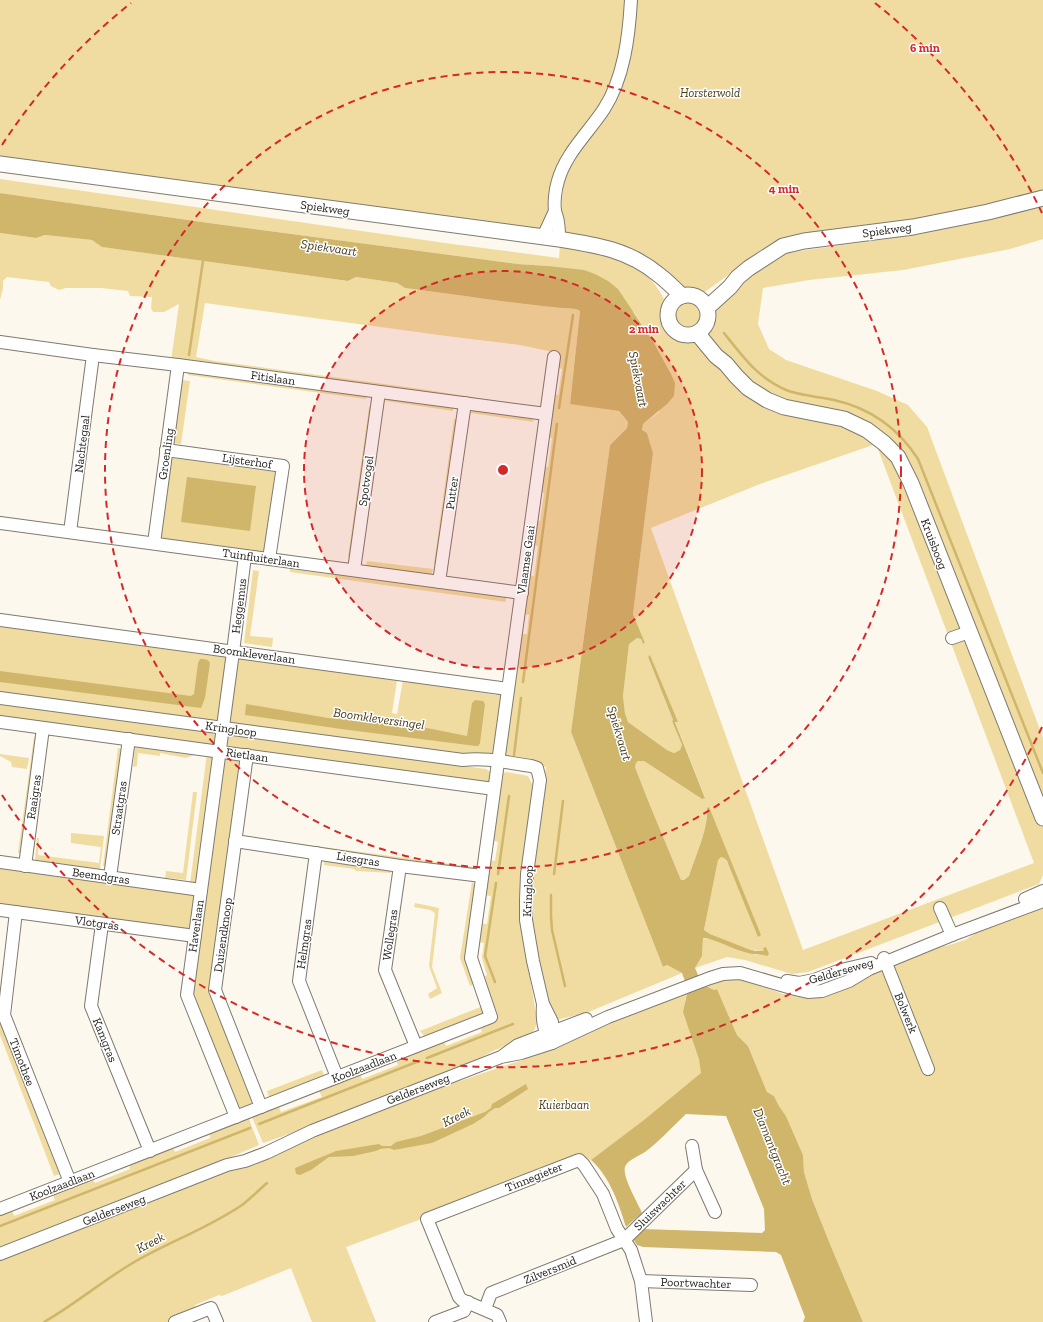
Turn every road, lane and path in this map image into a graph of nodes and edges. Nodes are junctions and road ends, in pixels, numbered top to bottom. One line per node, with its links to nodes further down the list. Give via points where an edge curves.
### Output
1 (631, 0): 4 (street, via 628,40 613,90 605,108 560,171)
2 (0, 164): 5 (main road, Spiekweg)
3 (1043, 198): 8 (main road, Spiekweg, via 913,227 783,246 758,261 730,287)
4 (555, 211): 5 (street); 6 (street)
5 (543, 237): 6 (main road, Spiekweg)
6 (559, 239): 7 (main road, Spiekweg, via 611,249 635,259 646,266)
7 (677, 300): 8 (main road, via 695,296); 9 (main road, via 668,310 669,323 678,333 684,335)
8 (703, 304): 9 (main road, via 708,314)
9 (701, 330): 27 (main road, Kruisboog, via 716,356 748,388 784,407 844,419 867,430 898,457 911,483)
10 (0, 342): 11 (street, Fitislaan)
11 (93, 355): 13 (street, Fitislaan); 19 (street, Nachtegaal)
12 (554, 357): 16 (street, Vlaamse Gaai)
13 (178, 365): 14 (street, Fitislaan); 17 (street, Groenling)
14 (379, 392): 15 (street, Fitislaan); 23 (street, Spotvogel)
15 (464, 403): 16 (street, Fitislaan); 24 (street, Putter)
16 (546, 414): 25 (street, Vlaamse Gaai)
17 (166, 450): 20 (street, Groenling); 22 (street, Lijsterhof, via 283,466)
18 (0, 523): 19 (street, Tuinfluiterlaan)
19 (70, 532): 20 (street, Tuinfluiterlaan)
20 (154, 543): 21 (street, Tuinfluiterlaan)
21 (245, 556): 22 (street, Tuinfluiterlaan); 29 (street, Heggemus)
22 (269, 559): 23 (street, Tuinfluiterlaan)
23 (354, 570): 24 (street, Tuinfluiterlaan)
24 (439, 582): 25 (street, Tuinfluiterlaan)
25 (522, 593): 30 (street, Vlaamse Gaai)
26 (0, 620): 29 (street, Boomkleverlaan)
27 (969, 632): 28 (street); 40 (main road, Kruisboog)
28 (952, 638)
29 (233, 652): 30 (street, Boomkleverlaan); 34 (street, Heggemus)
30 (508, 689): 38 (street, Vlaamse Gaai)
31 (0, 698): 34 (street, Kringloop)
32 (0, 722): 33 (street, Rietlaan)
33 (44, 728): 35 (street, Rietlaan); 44 (street, Raaigras)
34 (222, 728): 36 (street, Haverlaan); 38 (street, Kringloop, via 463,760 472,765)
35 (129, 739): 36 (street, Rietlaan); 47 (street, Straatgras)
36 (220, 751): 37 (street, Rietlaan); 48 (street, Haverlaan)
37 (247, 755): 39 (street, Rietlaan); 41 (street, Duizendknoop)
38 (498, 765): 39 (street, Koolzaadlaan); 58 (street, Kringloop, via 540,776 526,900 533,961 543,1004 542,1017)
39 (494, 788): 46 (street, Koolzaadlaan)
40 (1043, 818)
41 (235, 841): 42 (street, Liesgras); 62 (street, Duizendknoop, via 215,990)
42 (316, 852): 45 (street, Liesgras); 61 (street, Helmgras, via 299,981)
43 (0, 862): 44 (street, Beemdgras)
44 (25, 866): 47 (street, Beemdgras)
45 (400, 866): 46 (street, Liesgras); 59 (street, Wollegras, via 385,970)
46 (482, 876): 59 (street, Koolzaadlaan, via 471,958 491,1017)
47 (110, 877): 48 (street, Beemdgras)
48 (201, 890): 56 (street, Haverlaan)
49 (1043, 892): 55 (street, Gelderseweg)
50 (1043, 901): 55 (street, Gelderseweg)
51 (940, 908): 55 (street)
52 (0, 910): 53 (street, Vlotgras)
53 (16, 912): 54 (street, Vlotgras); 67 (street, Timothee, via 4,1015)
54 (102, 924): 56 (street, Vlotgras); 65 (street, Kamgras, via 91,1006)
55 (951, 933): 57 (street, Gelderseweg)
56 (195, 936): 63 (street, Haverlaan, via 187,995)
57 (884, 960): 58 (street, Gelderseweg, via 849,981 822,991 808,992 740,973 709,975); 60 (street, Bolwerk)
58 (550, 1036): 71 (street, Gelderseweg, via 518,1045 501,1057 312,1131 287,1136 243,1154 227,1165)
59 (416, 1046): 61 (street, Koolzaadlaan)
60 (928, 1069)
61 (337, 1078): 62 (street, Koolzaadlaan)
62 (261, 1107): 63 (street, Koolzaadlaan)
63 (236, 1117): 65 (street, Koolzaadlaan)
64 (692, 1146): 66 (street, Sluiswachter)
65 (150, 1151): 67 (street, Koolzaadlaan)
66 (696, 1170): 69 (street, Sluiswachter); 70 (street, Sluiswachter)
67 (70, 1182): 68 (street, Koolzaadlaan)
68 (0, 1209)
69 (715, 1212)
70 (624, 1240): 72 (street, Tinnegieter, via 631,1250); 74 (street, Tinnegieter, via 603,1194 578,1160 427,1219 457,1294); 75 (street, Zilversmid, via 491,1294)
71 (0, 1254)
72 (641, 1281): 73 (street, Poortwachter); 80 (street, Tinnegieter)
73 (751, 1285)
74 (468, 1302): 75 (street, Tinnegieter); 78 (street, via 464,1310)
75 (484, 1309): 79 (street, Tinnegieter, via 497,1314)
76 (175, 1322): 77 (street, via 211,1308)
77 (217, 1322)
78 (435, 1322)
79 (500, 1322)
80 (646, 1322)

